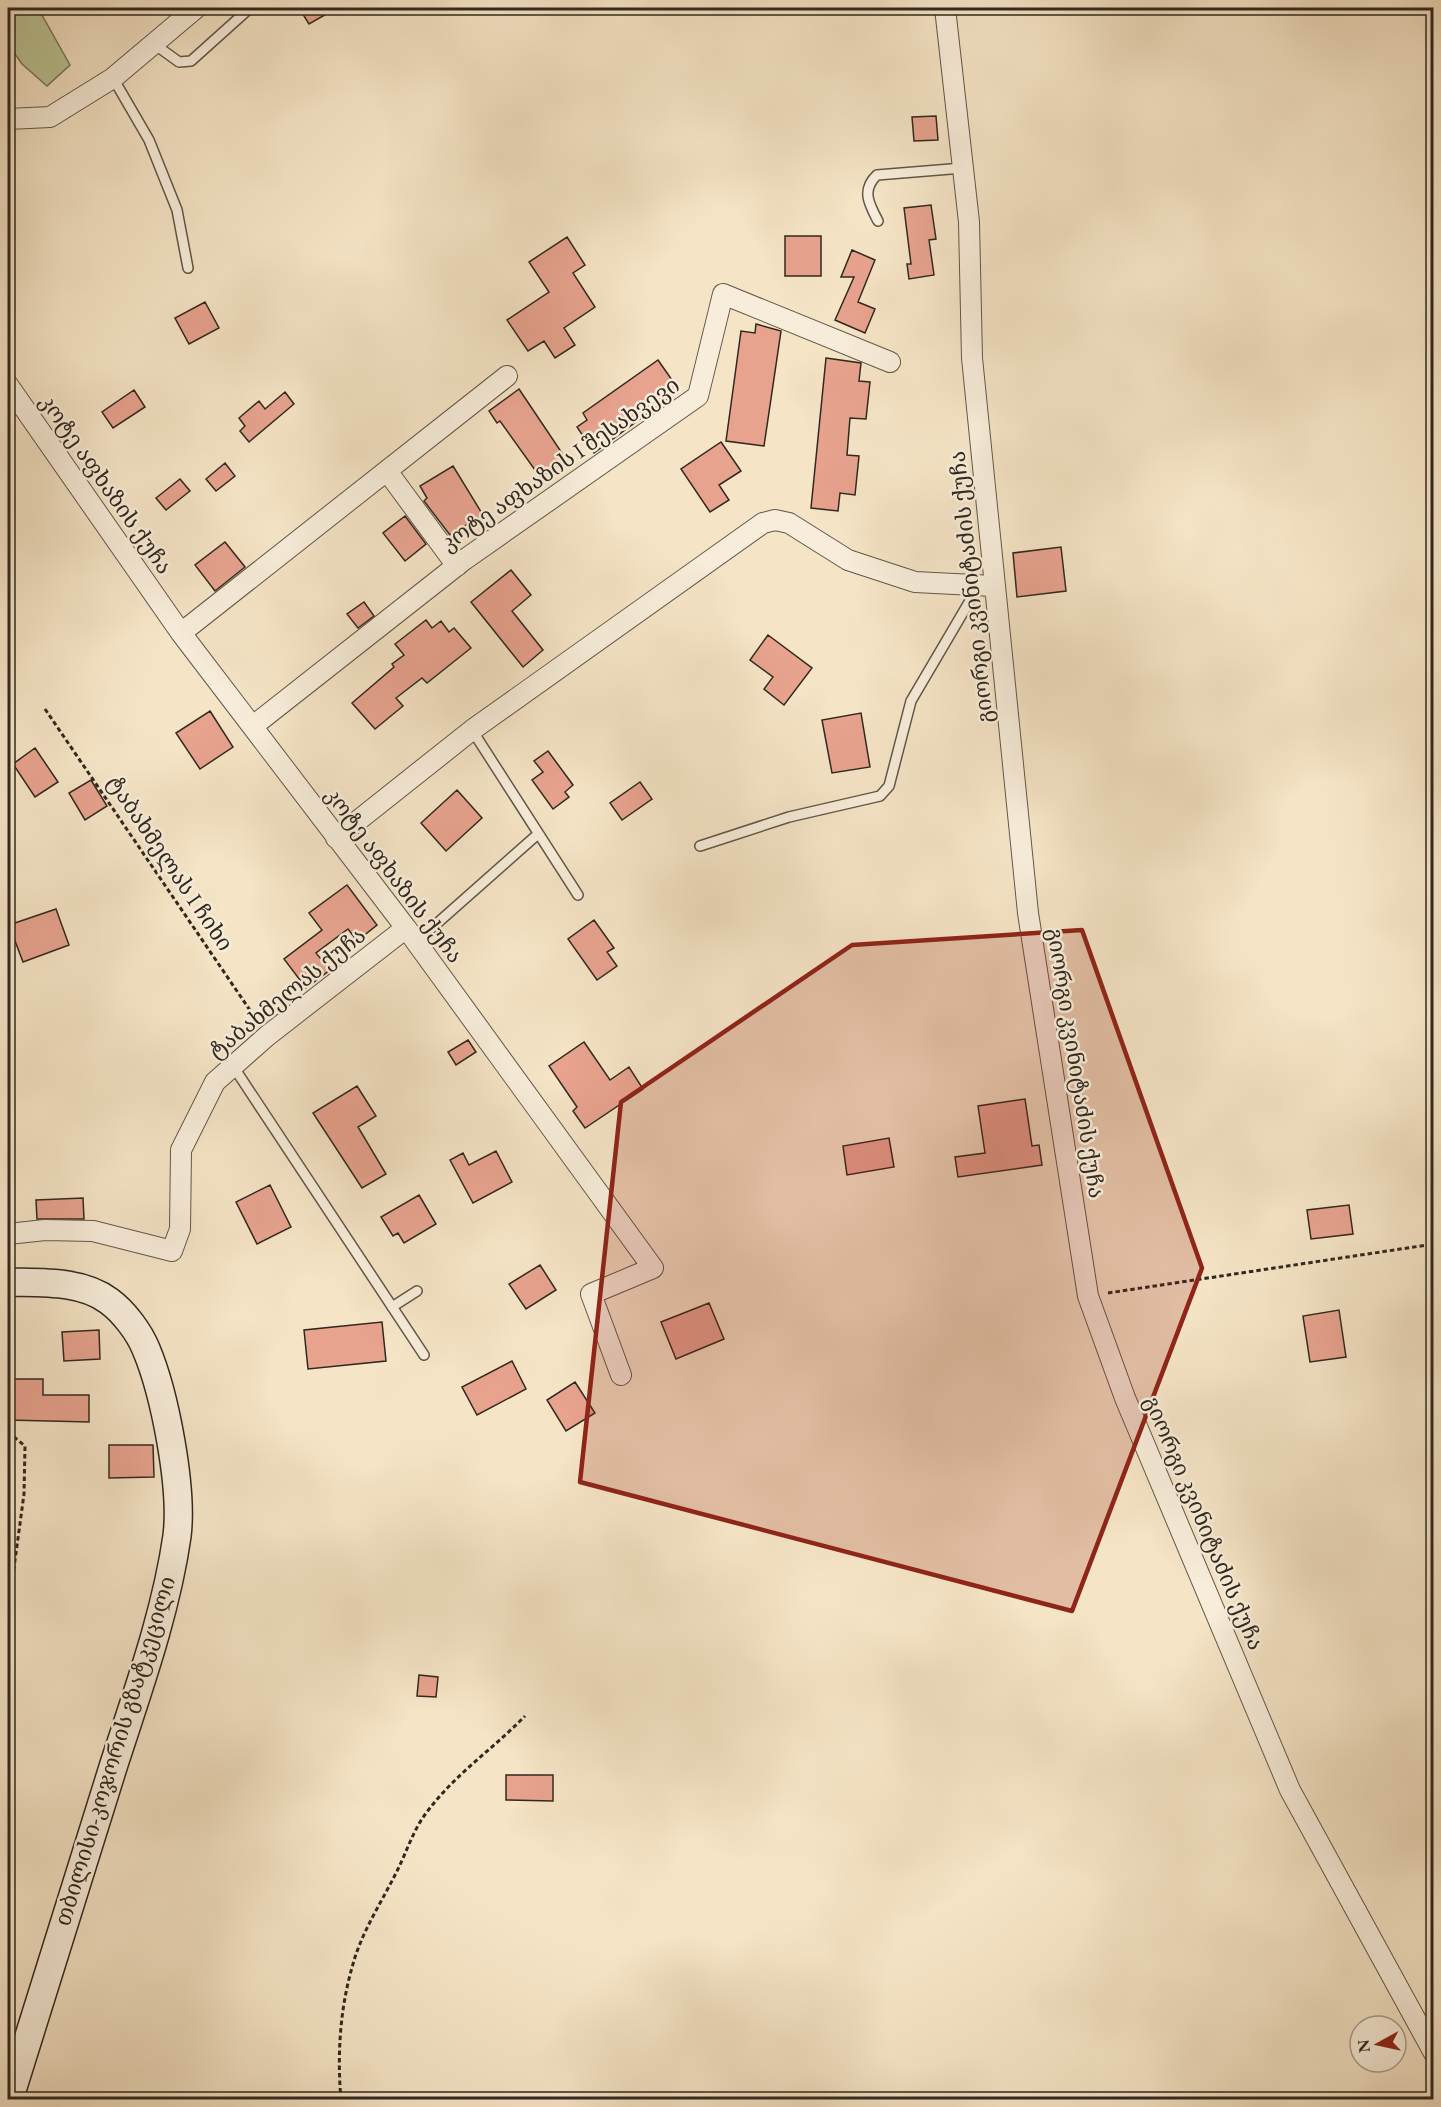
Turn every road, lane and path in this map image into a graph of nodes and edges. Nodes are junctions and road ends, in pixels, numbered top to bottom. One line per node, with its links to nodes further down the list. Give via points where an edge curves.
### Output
1 (196, 8): 4 (street)
2 (250, 8): 4 (lane, via 191,61 179,62)
3 (945, 8): 7 (street, გიორგი კვინიტაძის ქუჩა)
4 (154, 44): 5 (street)
5 (113, 78): 6 (street, via 50,117); 9 (lane, via 149,140 177,210)
6 (8, 120)
7 (963, 168): 8 (lane, via 877,175 869,182 867,198); 15 (street, გიორგი კვინიტაძის ქუჩა, via 969,222 972,358)
8 (878, 221)
9 (188, 268)
10 (890, 362): 14 (street, კოტე აფხაზის I შესახვევი, via 723,294 698,396)
11 (507, 376): 13 (street)
12 (8, 385): 16 (street, კოტე აფხაზის ქუჩა)
13 (387, 471): 14 (street); 16 (street)
14 (457, 566): 18 (street, კოტე აფხაზის I შესახვევი)
15 (986, 587): 19 (street, via 915,582 848,560 789,523 763,523); 22 (lane, via 911,701 889,786 880,796 789,817); 31 (street, გიორგი კვინიტაძის ქუჩა, via 1028,913)
16 (181, 633): 18 (street, კოტე აფხაზის ქუჩა)
17 (45, 709): 25 (path, ტაბახმელას I ჩიხი)
18 (253, 726): 21 (street, კოტე აფხაზის ქუჩა)
19 (472, 730): 20 (lane); 21 (street)
20 (538, 834): 23 (lane); 24 (lane)
21 (336, 838): 24 (street, კოტე აფხაზის ქუჩა)
22 (700, 846)
23 (578, 895)
24 (411, 935): 25 (street, ტაბახმელას ქუჩა); 34 (street, კოტე აფხაზის ქუჩა, via 653,1268 591,1294)
25 (267, 1036): 26 (street, ტაბახმელას ქუჩა)
26 (233, 1066): 27 (street, ტაბახმელას ქუჩა, via 215,1082 181,1150 180,1228 171,1251 93,1231); 32 (lane)
27 (8, 1234)
28 (1434, 1244): 31 (path)
29 (8, 1282): 39 (main road, თბილისი-კოჯორის გზატკეცილი, via 81,1288 108,1300 128,1320 146,1348 164,1406 175,1469 177,1534 159,1618)
30 (417, 1291): 32 (lane)
31 (1088, 1296): 38 (street, გიორგი კვინიტაძის ქუჩა, via 1125,1398 1290,1790)
32 (392, 1307): 33 (lane)
33 (424, 1355)
34 (621, 1375)
35 (8, 1432): 36 (path, via 25,1446 24,1494)
36 (8, 1612)
37 (525, 1716): 40 (path, via 494,1748 455,1779 425,1813 370,1924 353,1962 341,2019)
38 (1434, 2053)
39 (9, 2100)
40 (341, 2100)

